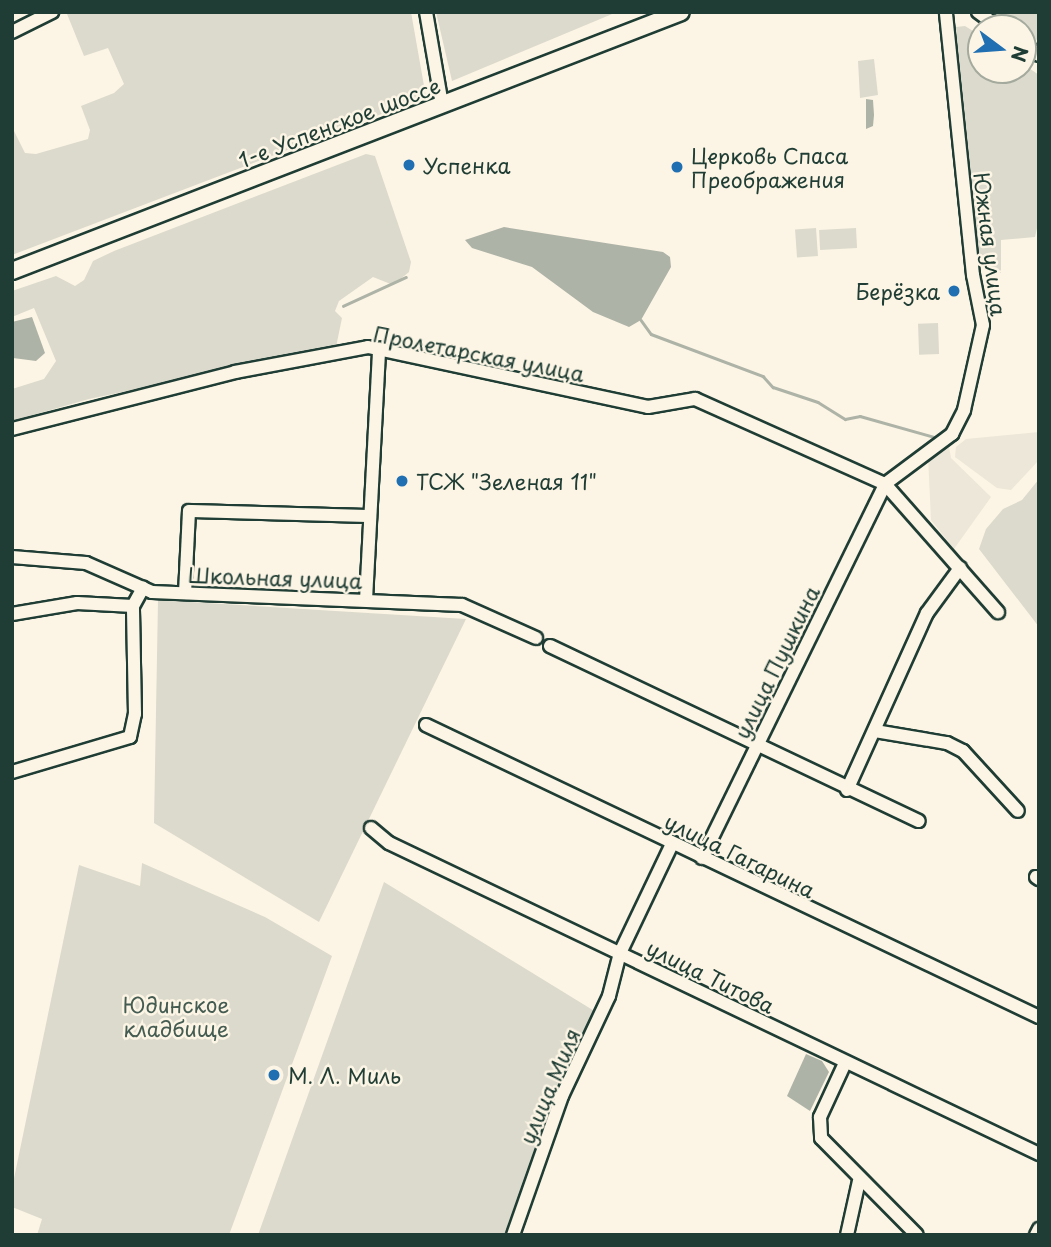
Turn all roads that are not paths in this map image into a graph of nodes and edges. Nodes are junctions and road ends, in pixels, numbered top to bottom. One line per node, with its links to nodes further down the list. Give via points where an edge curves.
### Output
1 (52, 12): 5 (street)
2 (426, 12): 6 (street)
3 (681, 12): 6 (main road, 1-е Успенское шоссе)
4 (946, 12): 10 (street, Южная улица, via 972,275 983,324 981,346 952,434)
5 (12, 32)
6 (442, 105): 7 (main road, 1-е Успенское шоссе)
7 (12, 271)
8 (379, 348): 9 (street, Пролетарская улица, via 235,372); 10 (street, Пролетарская улица, via 648,407 704,401); 11 (street)
9 (12, 429)
10 (885, 484): 13 (street); 24 (street, улица Пушкина)
11 (370, 516): 15 (street, via 189,511); 16 (street)
12 (12, 557): 14 (street, Школьная улица, via 86,563)
13 (960, 568): 18 (street); 23 (street, via 927,613)
14 (143, 588): 15 (street, Школьная улица); 17 (street)
15 (185, 593): 16 (street, Школьная улица)
16 (366, 600): 20 (street, Школьная улица, via 462,605)
17 (133, 606): 19 (street, via 77,603); 25 (street, via 135,714 130,737)
18 (998, 612)
19 (12, 614)
20 (536, 638)
21 (550, 646): 24 (street)
22 (426, 725): 30 (street, улица Гагарина)
23 (875, 731): 26 (street); 27 (street, via 947,743 963,751)
24 (757, 748): 26 (street); 31 (street, улица Пушкина)
25 (12, 772)
26 (847, 790): 28 (street)
27 (1018, 811)
28 (919, 821)
29 (370, 828): 32 (street, улица Титова, via 389,843)
30 (672, 844): 31 (street, улица Гагарина); 32 (street)
31 (702, 858): 33 (street, улица Гагарина)
32 (620, 953): 34 (street, улица Титова); 38 (street, улица Миля, via 609,996 562,1096)
33 (1039, 1017)
34 (845, 1063): 35 (street, улица Титова); 36 (street, via 818,1130)
35 (1039, 1154)
36 (859, 1181): 39 (street); 40 (street)
37 (1039, 1229): 41 (street)
38 (513, 1235)
39 (846, 1235)
40 (917, 1235)
41 (1037, 1235)

